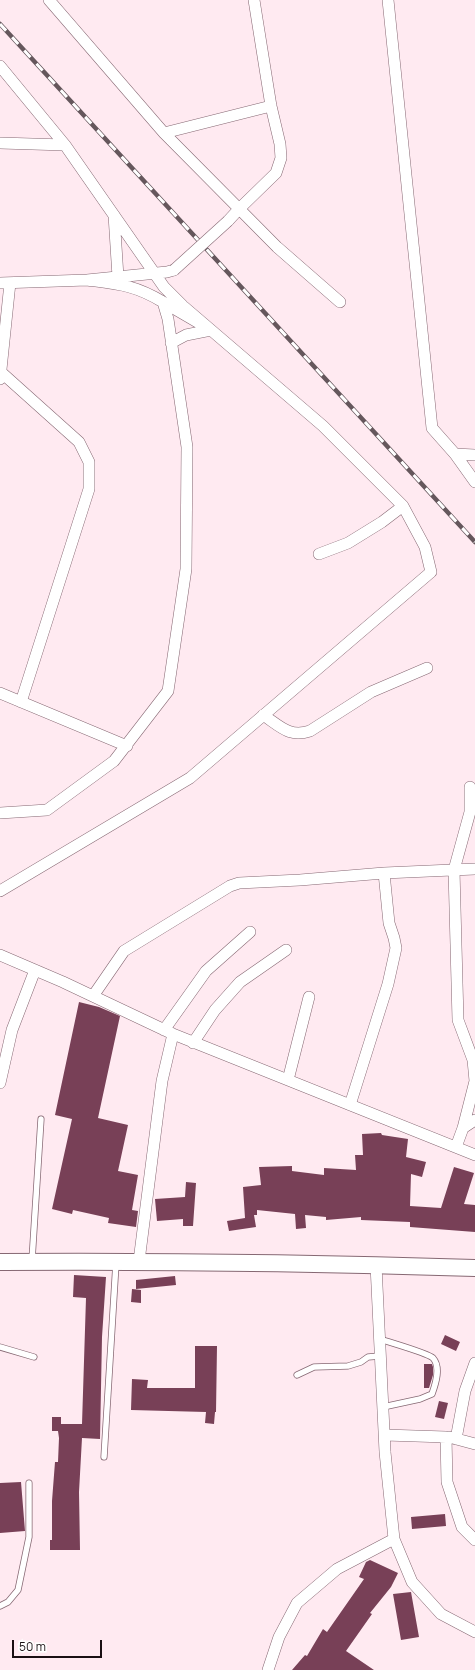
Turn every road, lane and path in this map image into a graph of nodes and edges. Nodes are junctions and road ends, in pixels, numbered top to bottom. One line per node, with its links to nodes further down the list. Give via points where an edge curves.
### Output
1 (49, 0): 6 (street)
2 (254, 0): 5 (street)
3 (388, 0): 20 (street, via 432,428)
4 (0, 66): 8 (street)
5 (270, 106): 6 (street); 9 (street, via 281,158 276,173)
6 (164, 133): 9 (street)
7 (0, 143): 8 (street)
8 (65, 145): 10 (street)
9 (239, 209): 11 (street, bridge, via 174,270); 16 (street, via 277,247)
10 (114, 214): 11 (street); 12 (street)
11 (154, 274): 12 (street); 17 (street, via 183,306)
12 (118, 277): 13 (street)
13 (87, 280): 14 (street); 15 (street, via 121,284 144,291)
14 (5, 283): 19 (street)
15 (163, 302): 17 (street); 18 (street)
16 (340, 302)
17 (211, 330): 18 (street, via 186,335); 23 (street, via 323,426)
18 (171, 343): 29 (street, via 187,447 186,569 168,691)
19 (1, 376): 27 (street, via 79,442 89,462 89,490)
20 (455, 454): 21 (street); 22 (street)
21 (475, 455)
22 (475, 482)
23 (403, 506): 24 (street, via 348,543); 28 (street, via 425,547 431,572)
24 (319, 554)
25 (428, 668): 28 (street, via 371,692 300,735 291,733)
26 (0, 693): 27 (street)
27 (22, 702): 29 (street)
28 (263, 715): 35 (street, via 190,778)
29 (127, 746): 31 (street, via 114,761 47,810)
30 (470, 787): 33 (street, via 470,812)
31 (0, 813)
32 (475, 869): 33 (street)
33 (454, 870): 34 (street); 49 (street, via 458,1020 473,1060 475,1081)
34 (384, 873): 40 (street, via 250,881 230,886 124,951); 46 (street, via 389,923 396,948 388,984)
35 (0, 891)
36 (250, 932): 42 (street, via 206,971)
37 (286, 950): 43 (street, via 240,982 215,1010)
38 (0, 955): 39 (street)
39 (35, 970): 40 (street); 45 (street, via 12,1030)
40 (93, 996): 42 (street)
41 (309, 997): 44 (street)
42 (168, 1032): 43 (street); 53 (street)
43 (194, 1043): 44 (street)
44 (288, 1080): 46 (street)
45 (0, 1083)
46 (350, 1105): 50 (street)
47 (41, 1119): 55 (lane)
48 (475, 1120): 49 (street)
49 (463, 1128): 50 (street)
50 (456, 1147): 51 (street)
51 (475, 1155)
52 (116, 1261): 53 (main road); 55 (main road); 68 (lane)
53 (139, 1261): 56 (main road)
54 (0, 1262): 55 (main road)
55 (32, 1262)
56 (376, 1265): 57 (main road); 58 (street)
57 (475, 1268)
58 (380, 1339): 60 (street); 64 (lane, via 430,1356 437,1365 436,1385 432,1394)
59 (0, 1347): 61 (lane)
60 (380, 1356): 63 (lane, via 368,1357 348,1366 314,1368); 64 (street)
61 (34, 1357)
62 (475, 1363): 66 (street)
63 (297, 1375)
64 (383, 1407): 65 (street)
65 (385, 1435): 66 (street); 70 (street)
66 (451, 1438): 67 (street); 71 (street, via 447,1482 462,1527)
67 (475, 1444)
68 (104, 1458)
69 (29, 1483): 72 (lane, via 29,1537 18,1590 8,1602)
70 (394, 1539): 73 (street, via 412,1582 442,1614); 74 (street, via 338,1569 297,1603 279,1637)
71 (475, 1540)
72 (0, 1606)
73 (475, 1632)
74 (268, 1670)

